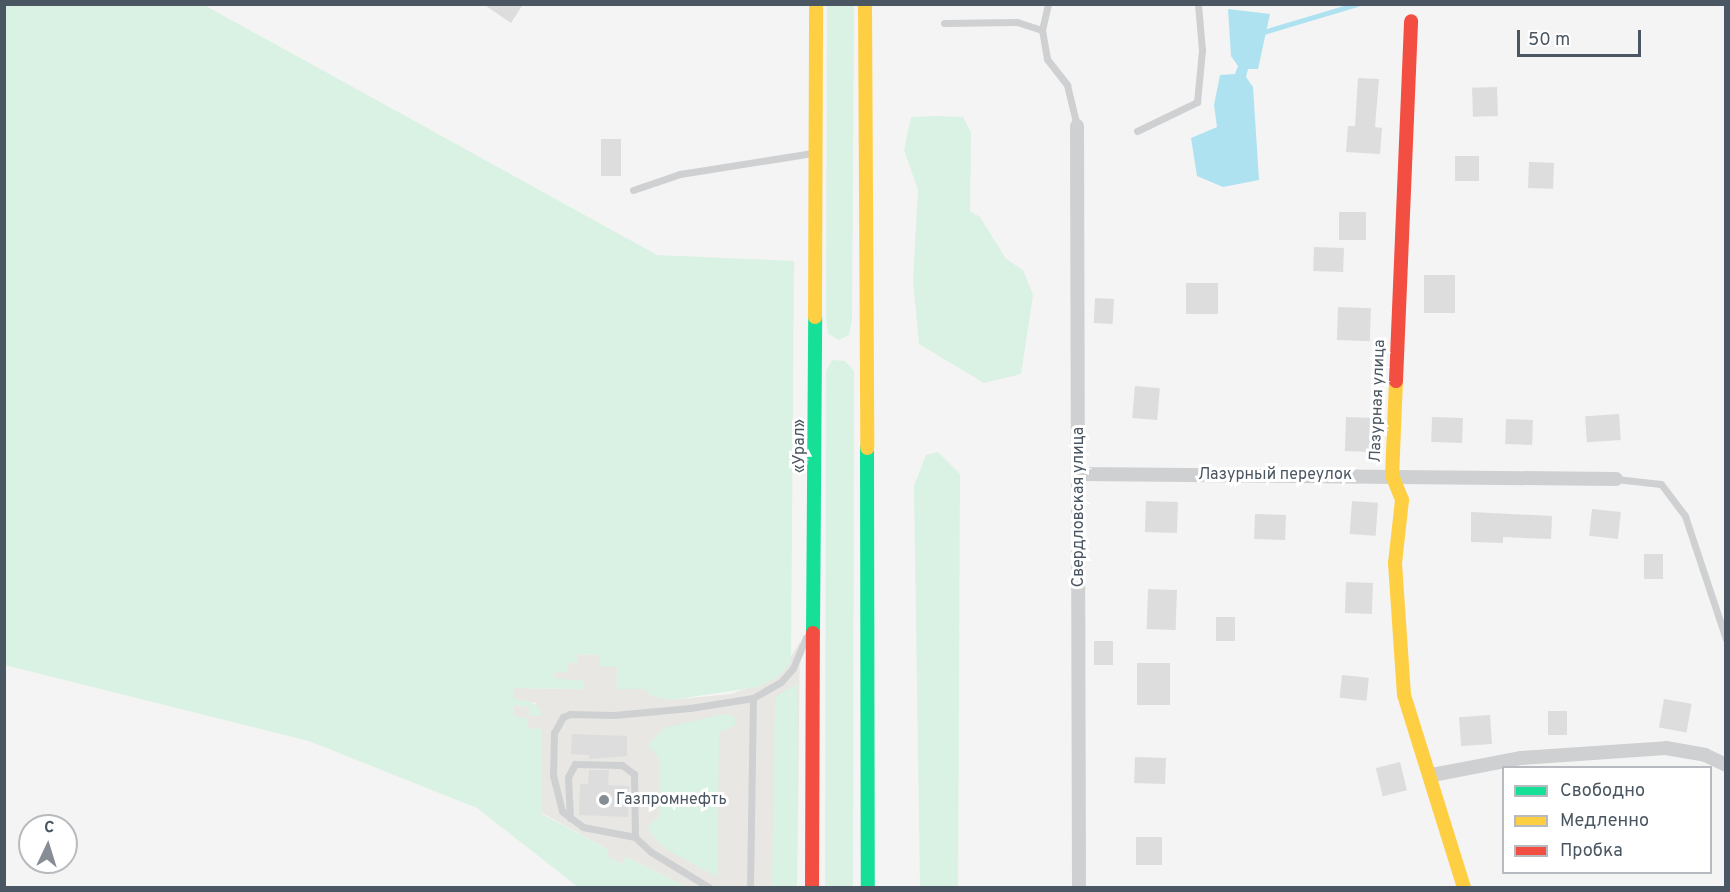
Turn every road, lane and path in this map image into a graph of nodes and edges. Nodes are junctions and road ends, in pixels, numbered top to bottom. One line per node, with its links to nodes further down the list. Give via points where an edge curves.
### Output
1 (816, 4): 10 (main road, «Урал»)
2 (865, 4): 25 (main road)
3 (1048, 4): 7 (lane)
4 (1198, 4): 9 (lane, via 1202,50 1197,102)
5 (1412, 21): 13 (main road, Лазурная улица)
6 (944, 23): 7 (lane, via 1017,22)
7 (1042, 30): 8 (lane, via 1047,59 1067,84)
8 (1077, 126): 12 (street, Свердловская улица)
9 (1137, 131)
10 (816, 152): 11 (lane, via 680,174); 15 (main road, «Урал»)
11 (633, 190)
12 (1079, 474): 13 (street, Лазурный переулок); 26 (street, Свердловская улица)
13 (1392, 475): 14 (street, Лазурный переулок); 19 (main road, Лазурная улица, via 1402,500 1395,563 1404,695)
14 (1616, 479): 16 (lane, via 1661,484 1684,516)
15 (815, 616): 17 (lane, via 793,668 781,682); 24 (main road, «Урал»)
16 (1725, 639)
17 (753, 698): 20 (lane, via 690,708 563,717 554,733 553,776 558,803); 23 (lane)
18 (1725, 765): 19 (street, via 1705,755 1666,748 1521,758)
19 (1432, 775): 27 (main road, Лазурная улица)
20 (570, 818): 21 (lane, via 583,827); 21 (lane, via 568,777 575,764 622,765 634,774)
21 (635, 837): 22 (lane, via 651,852)
22 (710, 888)
23 (750, 888)
24 (812, 888)
25 (868, 888)
26 (1079, 888)
27 (1464, 888)

